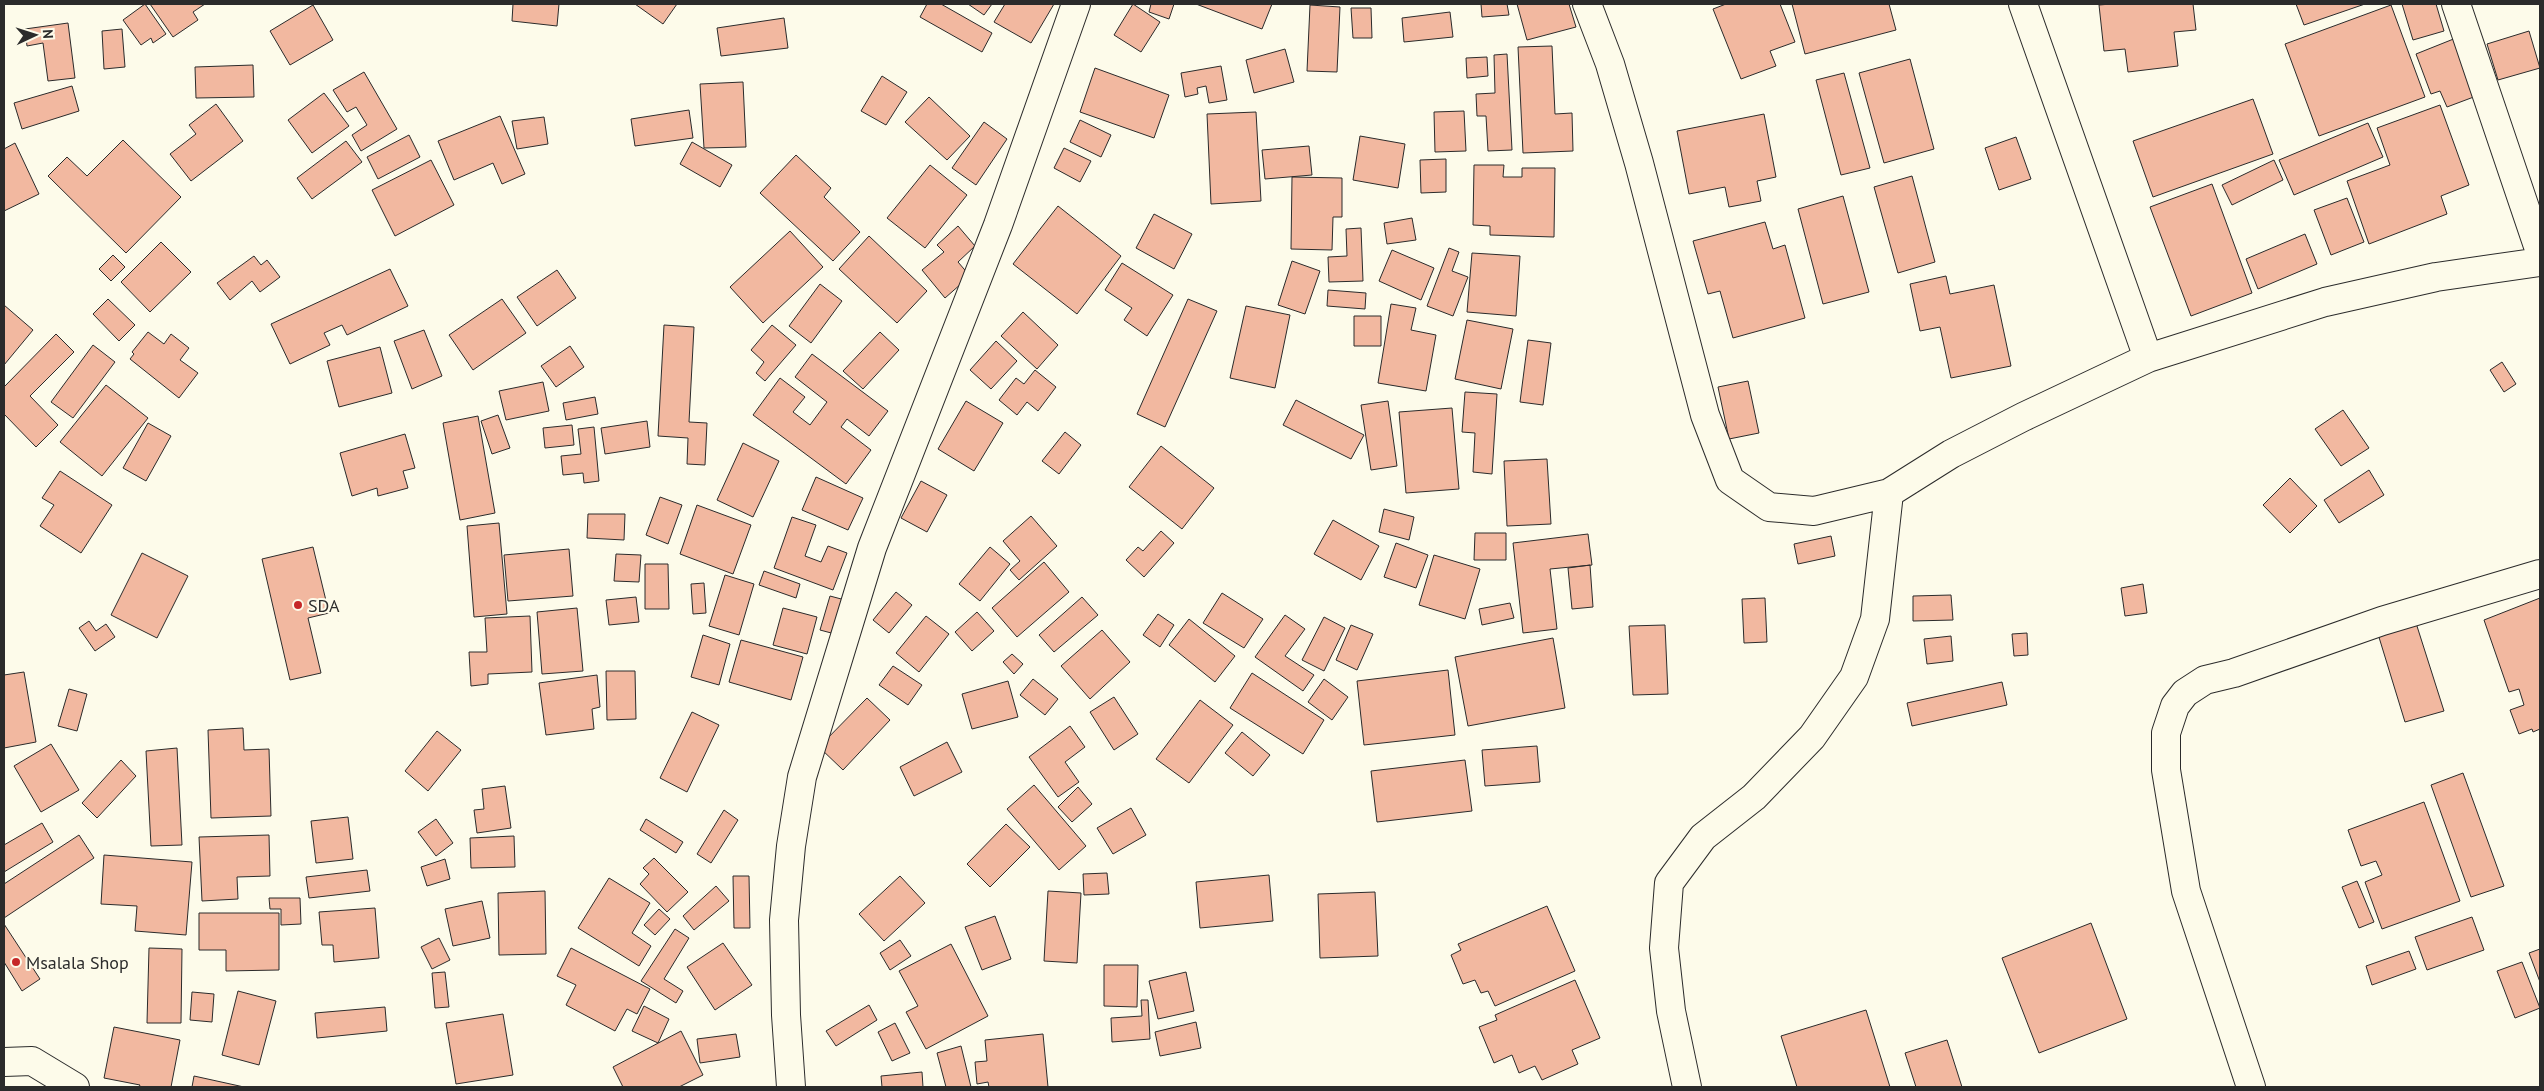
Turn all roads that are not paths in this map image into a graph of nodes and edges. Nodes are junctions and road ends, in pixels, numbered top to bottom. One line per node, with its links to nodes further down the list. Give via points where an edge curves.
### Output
1 (1076, 4): 12 (street, via 998,225 872,548 802,777 784,920)
2 (1588, 4): 8 (street, via 1610,64 1639,163 1705,415 1730,480 1769,507 1814,511)
3 (2023, 4): 7 (street)
4 (2456, 4): 5 (street)
5 (2540, 252)
6 (2540, 262): 7 (street, via 2436,277 2325,302)
7 (2148, 358): 8 (street, via 1951,454)
8 (1889, 493): 13 (street, via 1875,619 1854,677 1812,737 1754,796 1703,837 1669,883 1664,948 1671,1011)
9 (2540, 574): 14 (street, via 2382,621 2206,680 2185,693 2175,706 2166,732 2166,770 2186,891)
10 (4, 1062): 11 (street, via 32,1061)
11 (75, 1087)
12 (791, 1087)
13 (1687, 1087)
14 (2251, 1087)

